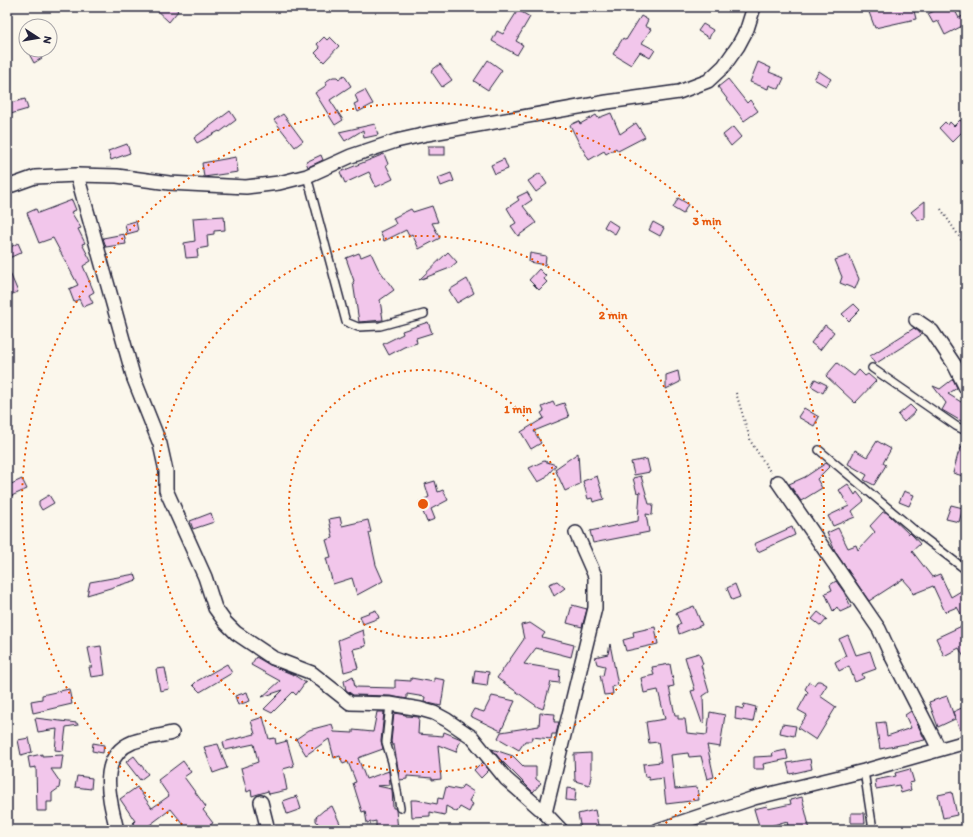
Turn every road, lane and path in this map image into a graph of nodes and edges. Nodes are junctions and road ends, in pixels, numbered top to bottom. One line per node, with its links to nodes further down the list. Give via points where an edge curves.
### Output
1 (754, 7): 3 (street, via 747,29 724,66 708,81 679,92 427,134 396,141 352,156)
2 (77, 175): 3 (street, via 246,187 280,183); 4 (street, via 35,177); 17 (street, via 134,380 160,444 166,471 166,490 205,577 215,608 236,633 273,658 312,673 350,703)
3 (307, 176): 7 (lane, via 346,322 358,327 380,326)
4 (7, 187)
5 (941, 209): 6 (path)
6 (966, 247)
7 (424, 314)
8 (916, 320): 10 (street, via 932,331)
9 (872, 368): 12 (lane)
10 (966, 388)
11 (736, 393): 14 (path, via 751,442)
12 (966, 431)
13 (819, 450): 16 (lane)
14 (778, 482): 20 (street, via 879,629)
15 (576, 533): 24 (street, via 595,576 595,608)
16 (966, 570)
17 (390, 704): 23 (lane, via 386,742); 24 (street, via 434,713 472,737 506,779)
18 (172, 733): 25 (street, via 132,743 115,754 108,781)
19 (966, 742): 20 (street)
20 (939, 749): 21 (street)
21 (864, 771): 28 (street, via 754,798); 29 (lane)
22 (261, 802): 26 (street)
23 (400, 808)
24 (545, 814): 27 (street)
25 (117, 830)
26 (268, 830)
27 (561, 830)
28 (658, 830)
29 (873, 830)

